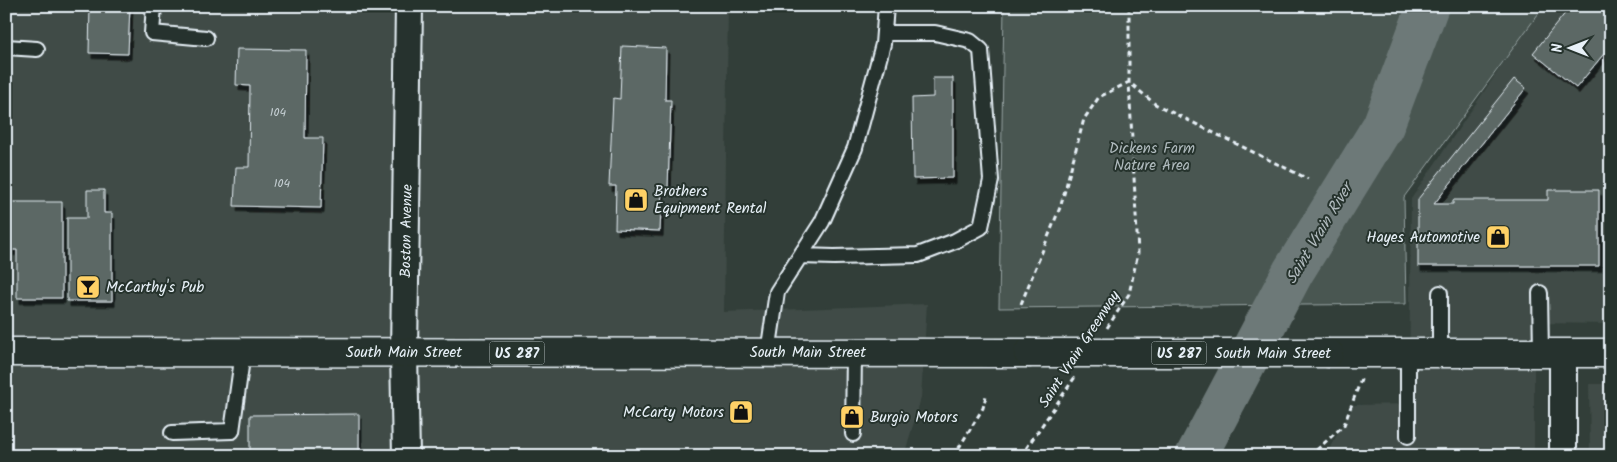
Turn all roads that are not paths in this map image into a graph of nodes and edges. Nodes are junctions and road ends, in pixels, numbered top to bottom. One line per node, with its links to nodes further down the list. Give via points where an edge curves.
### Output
1 (154, 6): 5 (lane, via 152,34)
2 (409, 6): 13 (street, Boston Avenue)
3 (886, 6): 4 (lane)
4 (884, 33): 8 (lane, via 855,148 822,222); 8 (lane, via 934,34 970,41 982,50 991,180 981,227 956,241 918,254)
5 (206, 38)
6 (6, 47): 7 (lane)
7 (38, 49)
8 (801, 256): 14 (lane, via 777,292)
9 (1440, 293): 17 (lane)
10 (1540, 293): 18 (lane)
11 (6, 352): 12 (highway, South Main Street / US 287)
12 (242, 352): 13 (highway, South Main Street / US 287); 20 (lane, via 232,431)
13 (404, 352): 14 (highway, South Main Street / US 287); 23 (street, Boston Avenue)
14 (768, 352): 15 (highway, South Main Street / US 287)
15 (854, 352): 16 (highway, South Main Street / US 287, bridge); 21 (lane)
16 (1408, 353): 17 (highway, South Main Street / US 287); 22 (lane)
17 (1440, 353): 18 (highway, South Main Street / US 287)
18 (1552, 353): 19 (highway, South Main Street / US 287); 24 (street)
19 (1611, 353)
20 (172, 433)
21 (853, 434)
22 (1408, 436)
23 (406, 456)
24 (1563, 456)

